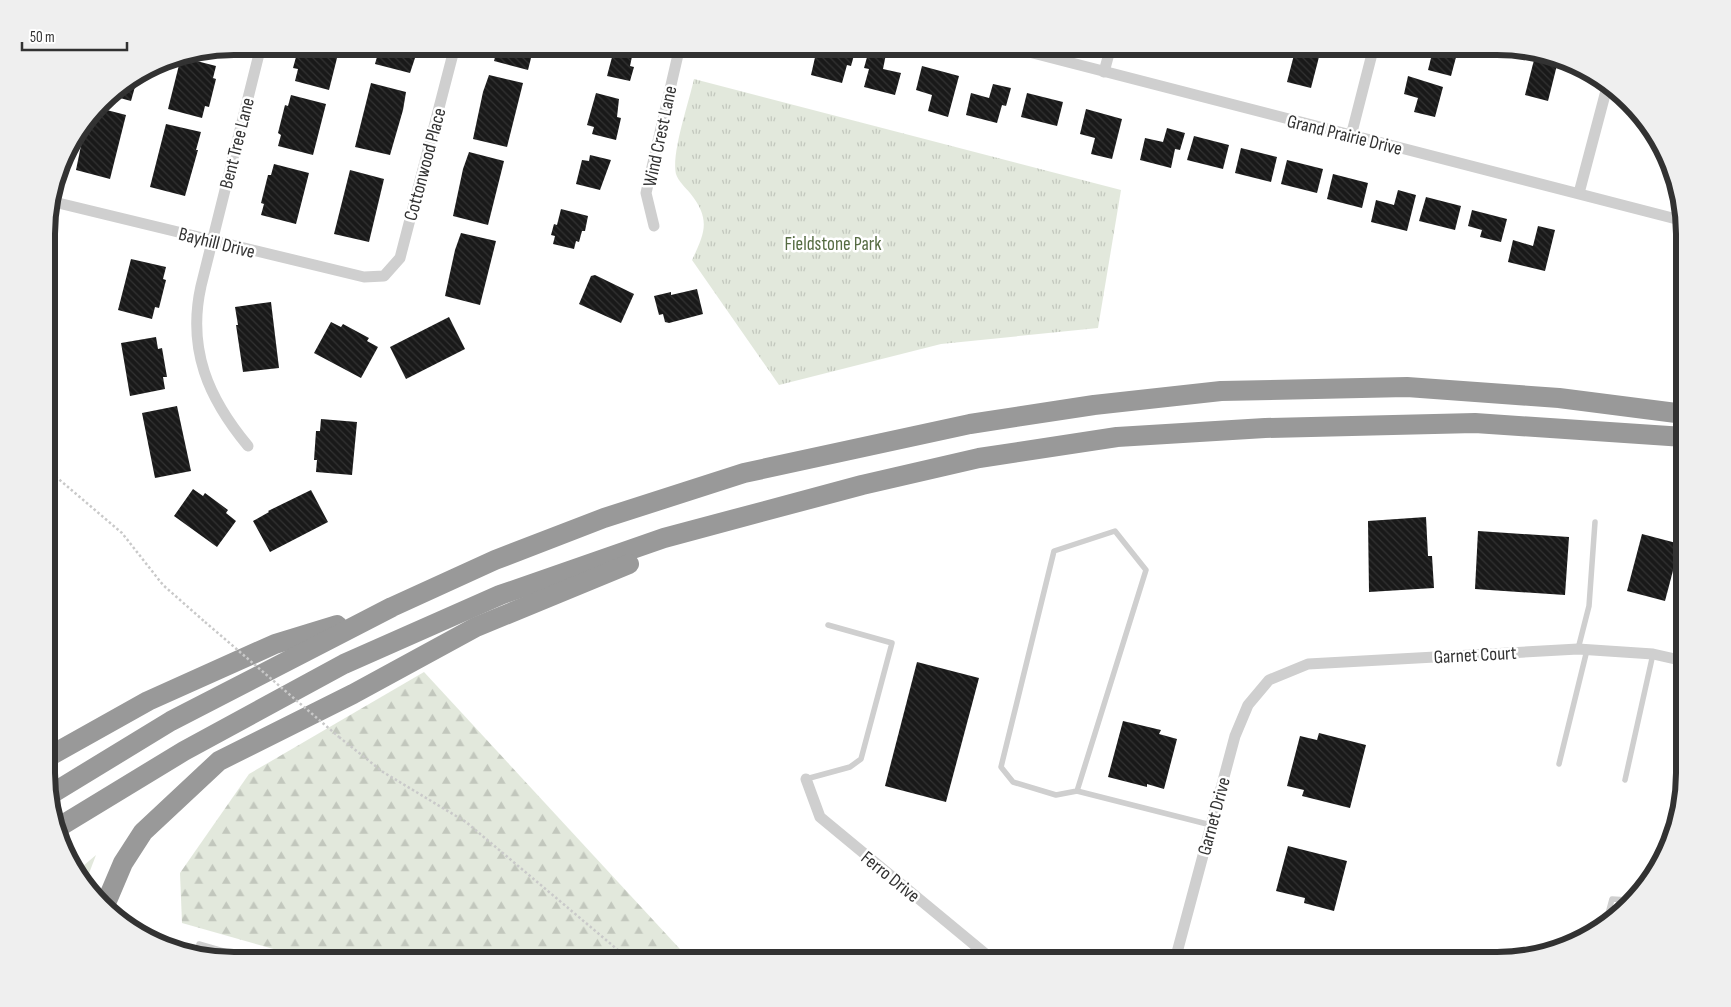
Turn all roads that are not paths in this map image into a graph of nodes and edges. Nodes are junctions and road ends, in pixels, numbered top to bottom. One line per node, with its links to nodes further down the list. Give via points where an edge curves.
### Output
1 (259, 55): 14 (street, Bent Tree Lane)
2 (453, 55): 15 (street, Cottonwood Place, via 400,258)
3 (678, 55): 13 (street, Wind Crest Lane, via 646,193)
4 (1040, 55): 7 (street, Grand Prairie Drive)
5 (1109, 55): 7 (street)
6 (1372, 55): 9 (street)
7 (1104, 72): 9 (street, Grand Prairie Drive)
8 (1606, 92): 10 (street)
9 (1351, 136): 10 (street, Grand Prairie Drive)
10 (1579, 193): 12 (street, Grand Prairie Drive)
11 (58, 204): 14 (street, Bayhill Drive)
12 (1675, 219)
13 (654, 226)
14 (212, 240): 15 (street, Bayhill Drive, via 364,277); 18 (street, Bent Tree Lane, via 198,300 198,343 208,386 230,424)
15 (384, 276)
16 (1676, 413): 21 (highway, via 1558,398 1407,387 1222,391 1094,405 960,426 744,473 604,518 495,560)
17 (1676, 437): 19 (highway, via 1475,423 1265,428 1117,437 978,458 862,484)
18 (248, 446)
19 (744, 516): 34 (highway, via 664,538 500,595 344,664 184,750); 35 (highway, via 476,627 353,694 219,761 143,832 123,863)
20 (1595, 522): 23 (lane, via 1590,606)
21 (392, 607): 27 (highway, via 275,644 148,701); 31 (highway, via 171,721)
22 (828, 625): 29 (lane, via 892,643 862,759 850,767)
23 (1583, 649): 24 (street, Garnet Court); 26 (street, Garnet Court, via 1308,664); 28 (lane)
24 (1653, 654): 25 (street, Garnet Court); 30 (lane)
25 (1676, 659)
26 (1269, 680): 33 (street, Garnet Drive, via 1248,705 1235,736)
27 (55, 753)
28 (1559, 764)
29 (806, 779): 40 (street, Ferro Drive, via 820,817)
30 (1625, 780)
31 (56, 791)
32 (1078, 791): 32 (lane, via 1146,570 1115,531 1054,551 1001,767 1013,782 1056,795); 33 (lane)
33 (1211, 824): 41 (street, Garnet Drive)
34 (63, 825)
35 (108, 899)
36 (1622, 900): 37 (lane, via 1612,899)
37 (1608, 913)
38 (199, 949): 39 (lane, via 199,944)
39 (227, 952)
40 (984, 952)
41 (1177, 952)

